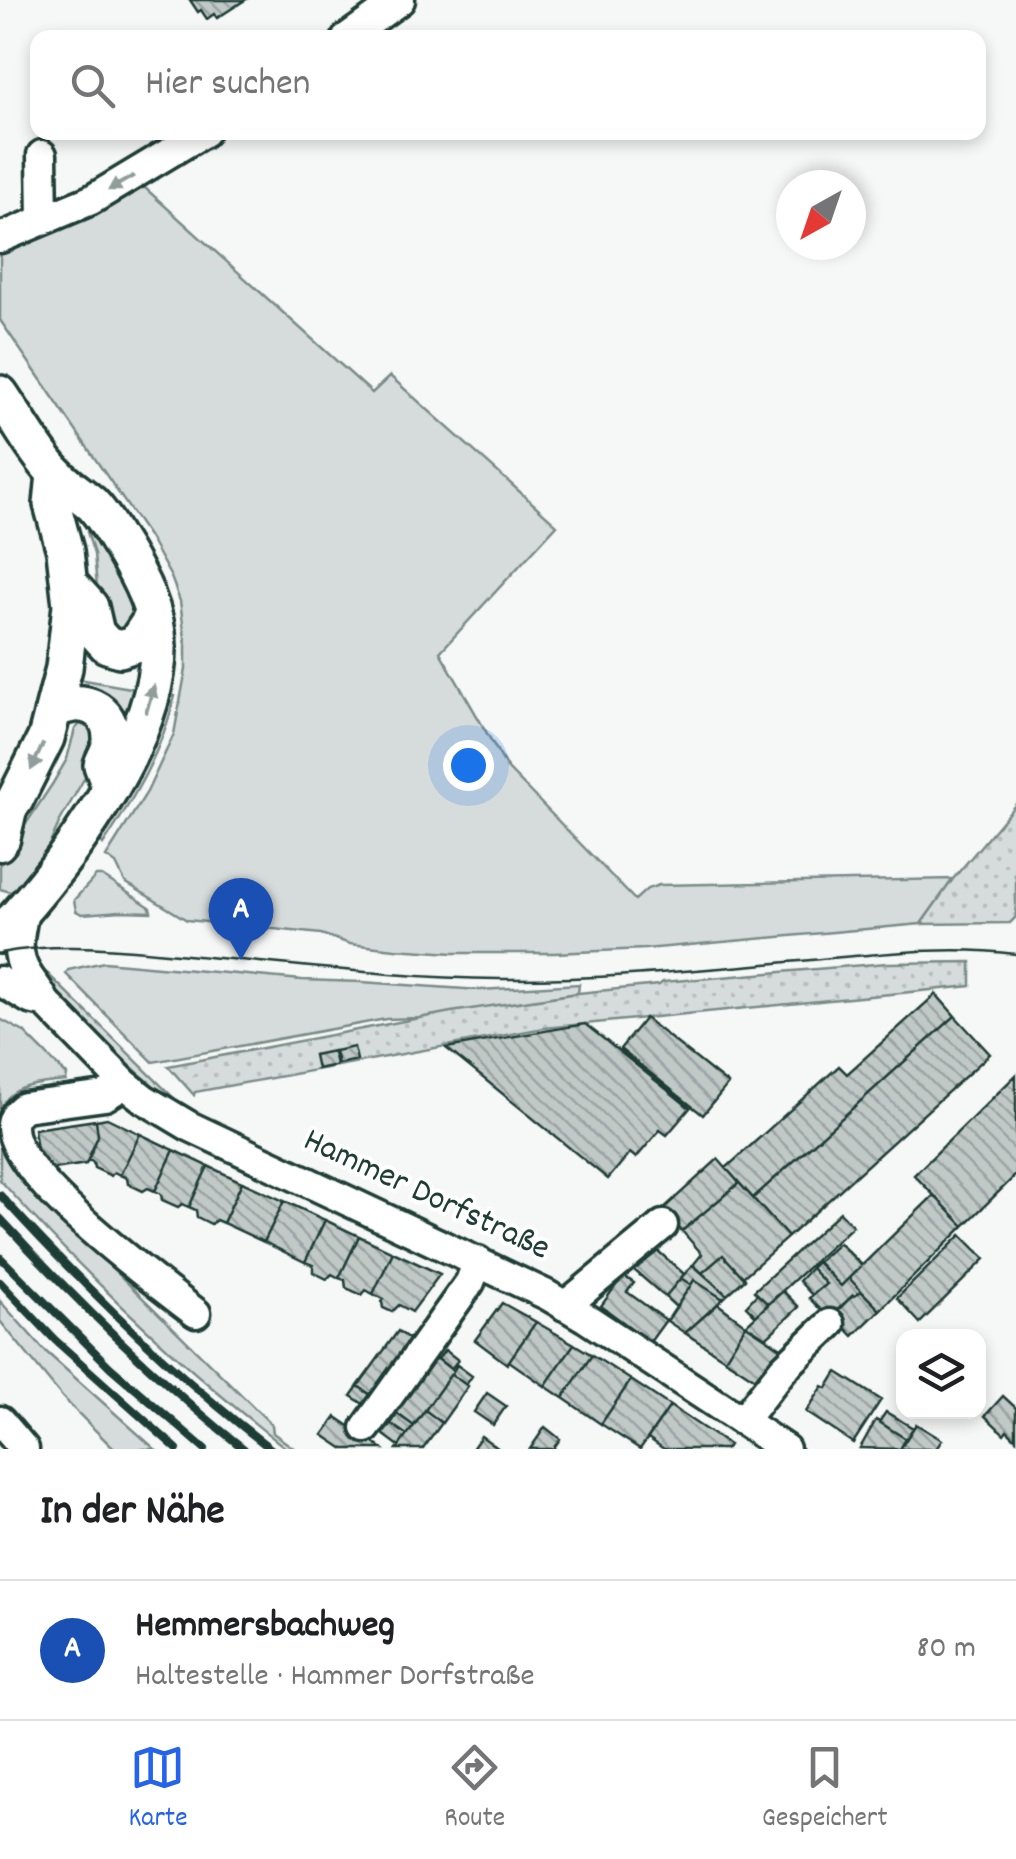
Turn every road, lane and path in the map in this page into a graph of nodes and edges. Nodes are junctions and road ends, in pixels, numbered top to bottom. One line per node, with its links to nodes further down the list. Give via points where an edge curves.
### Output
1 (400, 0): 2 (street)
2 (358, 30)
3 (191, 140): 5 (street, one-way to 5, via 91,200)
4 (42, 155): 5 (street)
5 (43, 220): 6 (street)
6 (0, 238)
7 (0, 394): 8 (main road)
8 (54, 474): 9 (main road, via 52,504); 10 (main road, via 94,506 144,588)
9 (68, 584): 10 (main road, via 90,608 107,645 135,644); 11 (main road, via 64,668)
10 (153, 616): 12 (main road, one-way to 10, via 138,738 154,686)
11 (53, 711): 12 (main road, via 77,702 101,712 111,742 102,766); 13 (main road, one-way to 13, via 46,738)
12 (110, 787): 15 (main road)
13 (7, 809): 14 (street)
14 (0, 846)
15 (25, 908): 16 (main road); 18 (street, Hammer Dorfstraße, via 20,958)
16 (0, 934)
17 (5, 980): 18 (street, Hammer Dorfstraße)
18 (45, 1002): 19 (street, Hammer Dorfstraße)
19 (124, 1084): 21 (street, Hammer Dorfstraße, via 189,1126); 23 (street, via 105,1096 24,1107 13,1120 14,1139 38,1178 64,1203)
20 (663, 1225): 22 (street)
21 (478, 1261): 22 (street, Hammer Dorfstraße); 27 (street, via 470,1282)
22 (564, 1306): 26 (street, Hammer Dorfstraße)
23 (196, 1313)
24 (830, 1324): 26 (street)
25 (0, 1421): 28 (street)
26 (742, 1421): 29 (street, Hammer Dorfstraße)
27 (366, 1428)
28 (24, 1449)
29 (786, 1449)

